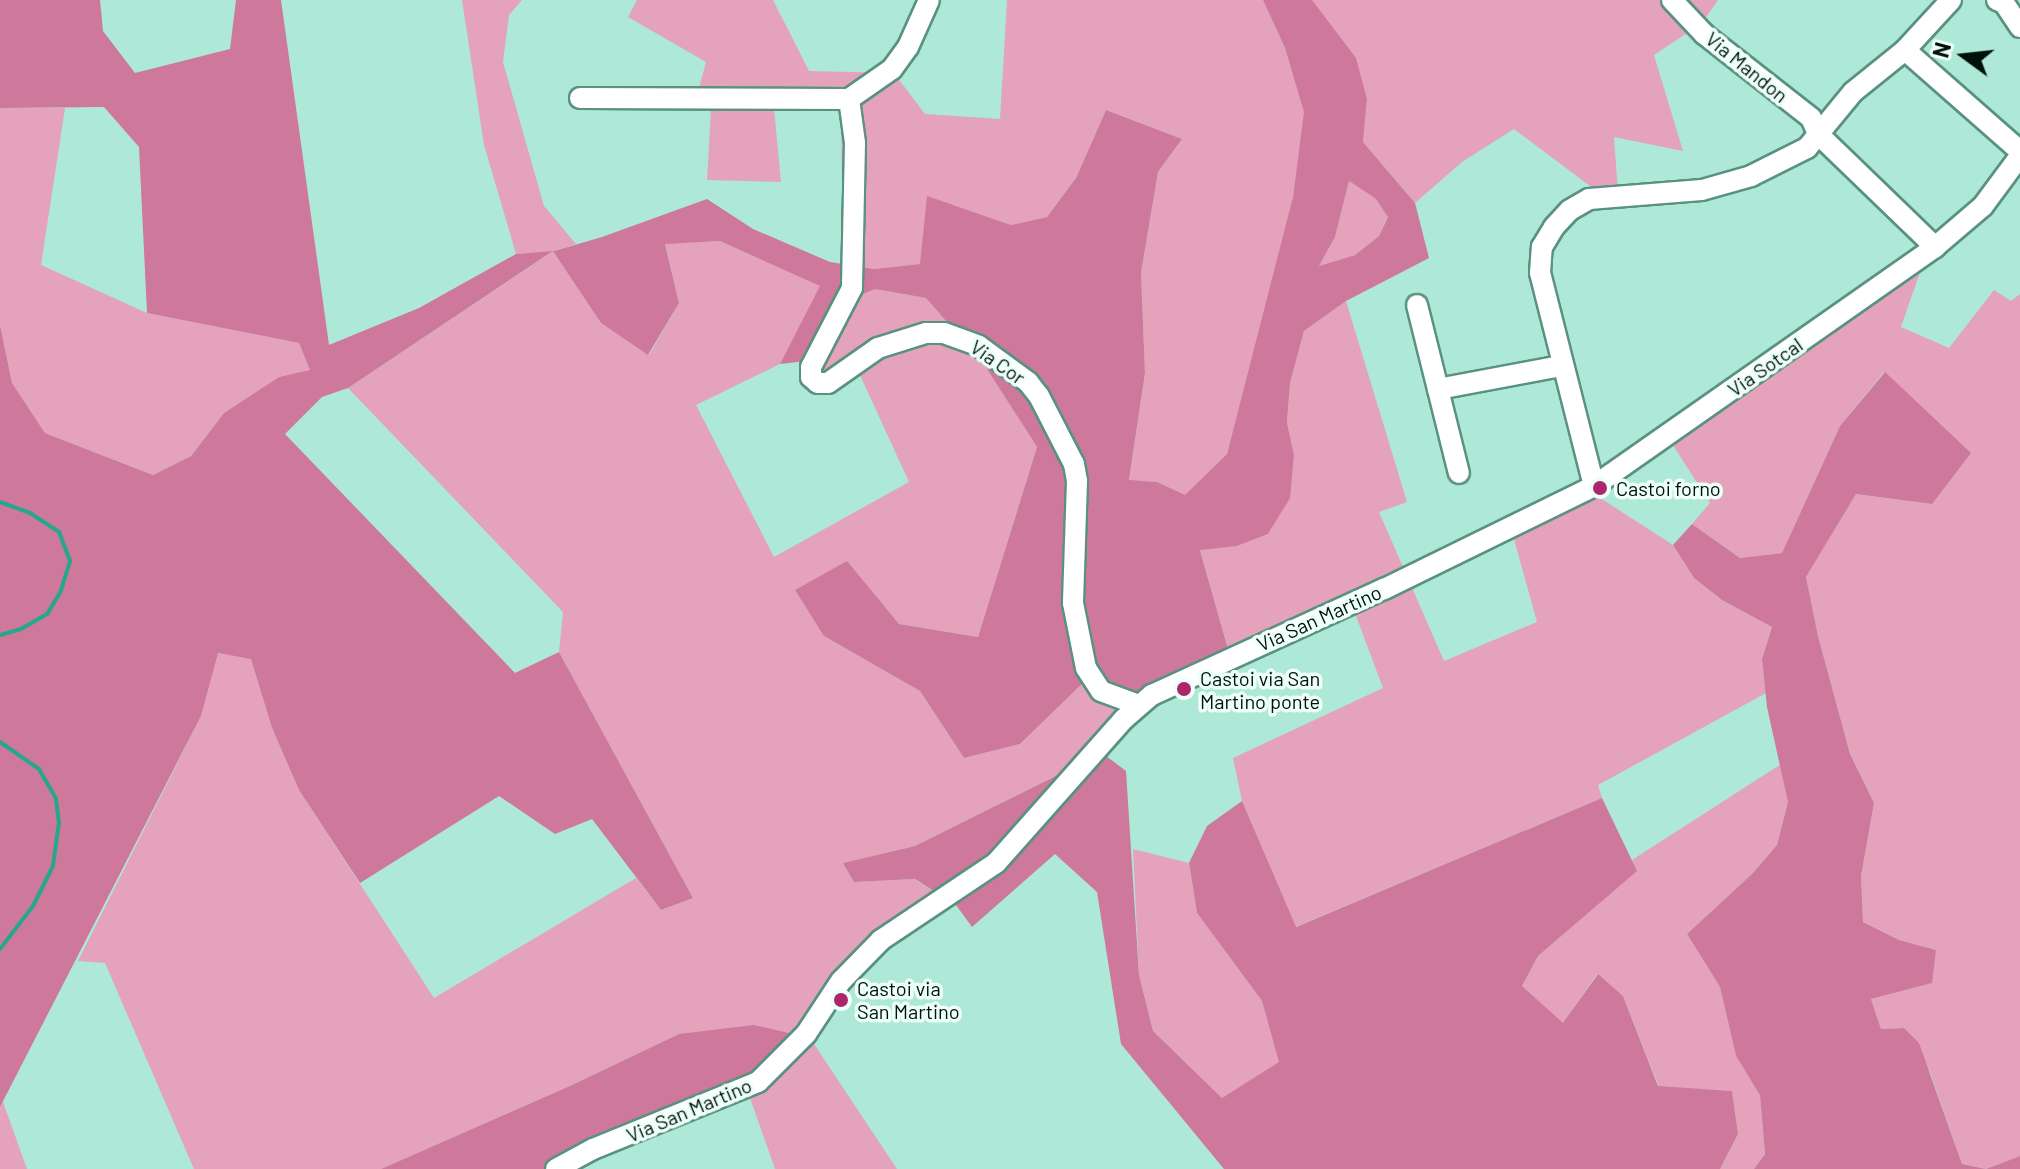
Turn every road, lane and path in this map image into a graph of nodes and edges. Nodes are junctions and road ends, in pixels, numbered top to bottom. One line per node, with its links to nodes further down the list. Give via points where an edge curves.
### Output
1 (929, 0): 8 (street, via 892,69)
2 (1672, 0): 9 (street, Via Mandon, via 1704,34 1811,118)
3 (1951, 0): 6 (street)
4 (1997, 0): 5 (street)
5 (2020, 27)
6 (1905, 50): 9 (street, via 1853,92); 10 (street)
7 (580, 98): 8 (street)
8 (849, 99): 17 (street, Via Cor, via 855,143 852,288 811,367 811,377 828,383 878,348 944,333 979,346 1028,382 1076,472 1073,603 1086,668 1101,691)
9 (1818, 134): 11 (street, Via Mandon); 13 (street, via 1807,148 1751,176 1689,193 1599,196 1570,210 1547,238 1539,266)
10 (2020, 153): 11 (street, Via Sotcal, via 1983,206)
11 (1935, 247): 16 (street, Via Sotcal)
12 (1417, 305): 14 (street)
13 (1561, 366): 14 (street); 16 (street)
14 (1438, 389): 15 (street)
15 (1459, 473)
16 (1594, 486): 17 (street, Via San Martino, via 1384,589 1173,682)
17 (1139, 705): 18 (street, Via San Martino, via 996,863 881,940 841,981 806,1034 758,1082)
18 (556, 1169)

